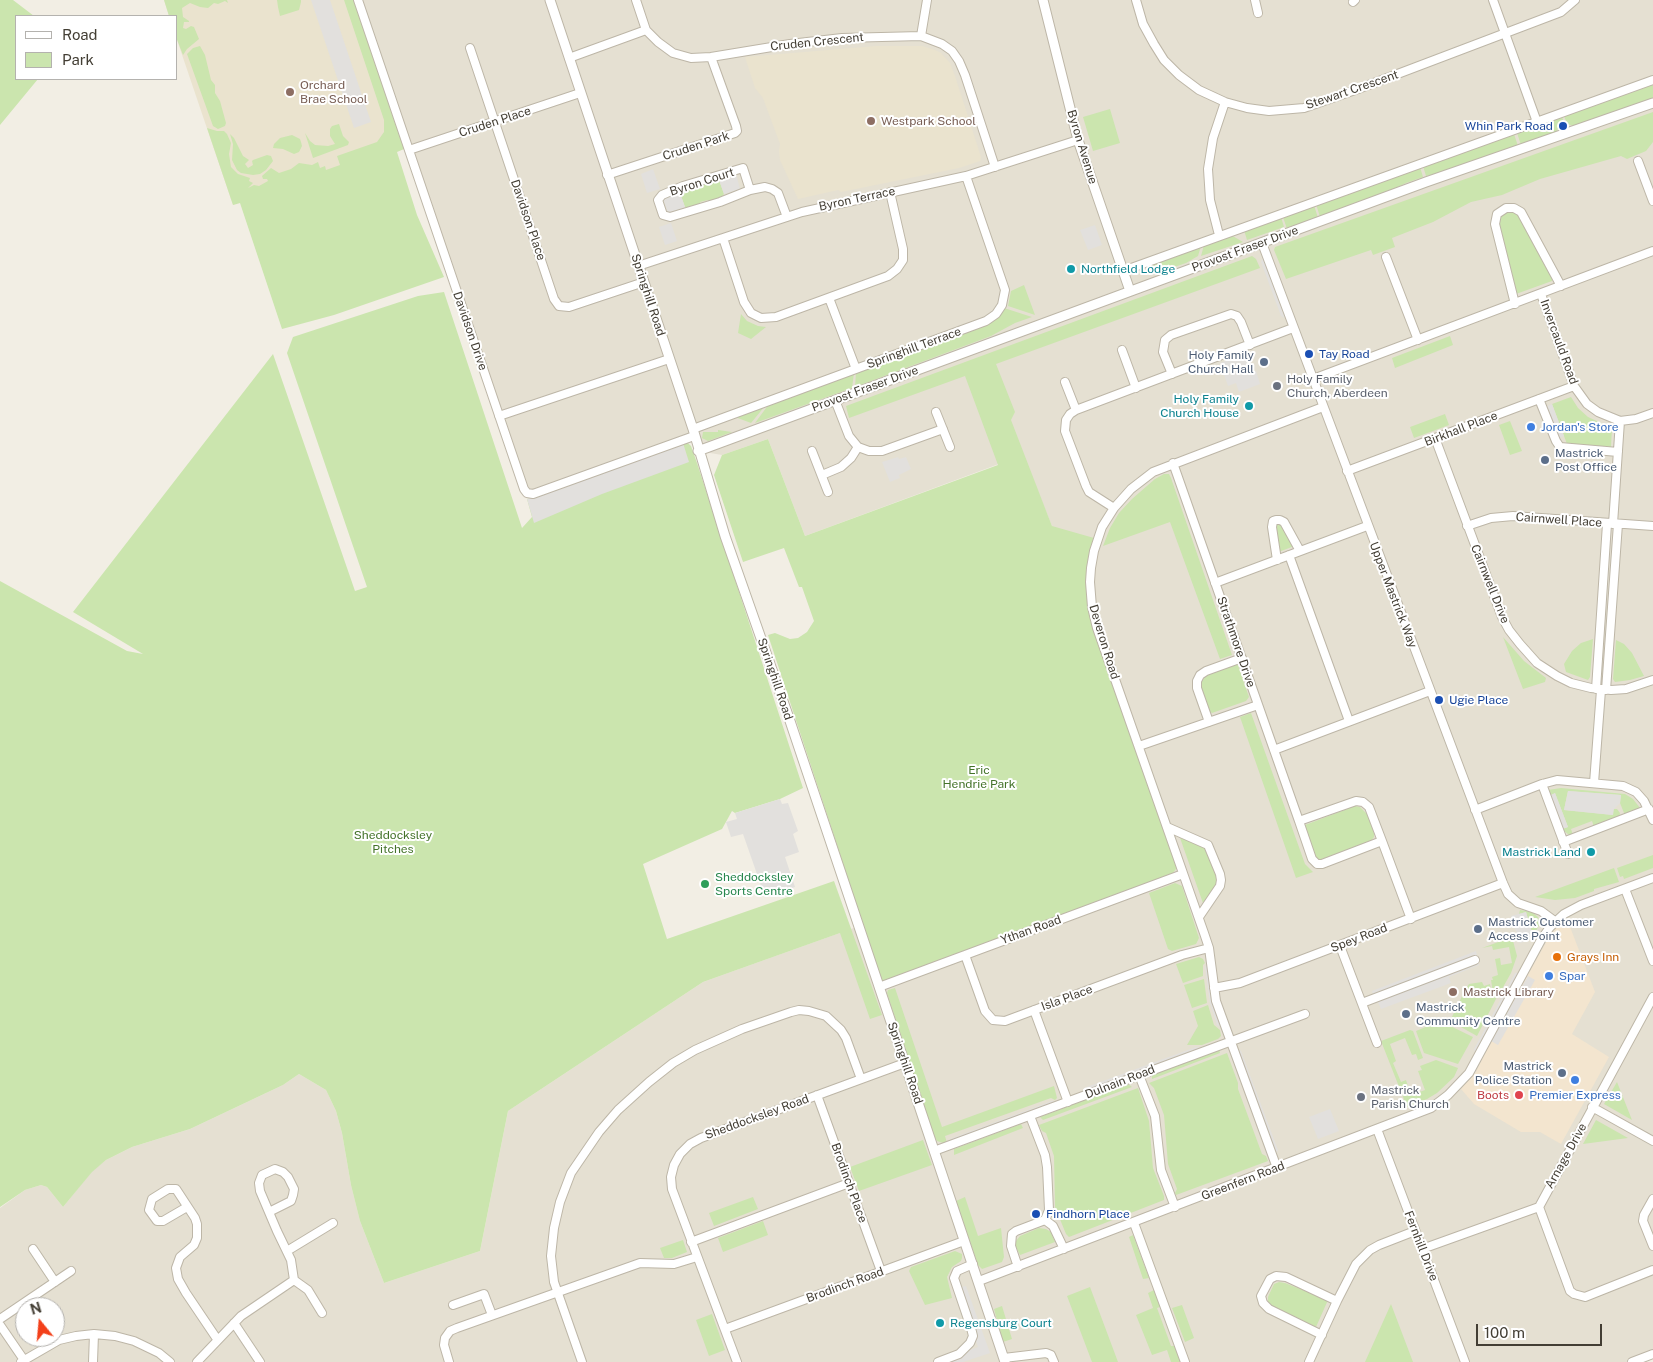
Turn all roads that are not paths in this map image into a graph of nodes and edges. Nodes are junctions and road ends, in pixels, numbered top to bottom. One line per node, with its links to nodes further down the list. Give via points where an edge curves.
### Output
1 (358, 0): 24 (street, Davidson Drive)
2 (550, 0): 16 (street, Springhill Road)
3 (636, 0): 11 (street)
4 (927, 0): 13 (street)
5 (1043, 0): 23 (street, Byron Avenue)
6 (1136, 0): 19 (street, Stewart Crescent, via 1143,24 1164,60 1199,90)
7 (1255, 0): 10 (street)
8 (1493, 0): 12 (street)
9 (1575, 0): 12 (street, Stewart Crescent, via 1561,12)
10 (1258, 13)
11 (646, 30): 15 (street, Cruden Crescent, via 674,53 691,58); 16 (street)
12 (1504, 34): 19 (street, Stewart Crescent, via 1304,108 1269,111); 22 (street)
13 (922, 36): 15 (street, Cruden Crescent, via 842,38); 26 (street, Cruden Crescent, via 942,44 959,61)
14 (470, 48): 21 (street, Davidson Place)
15 (711, 57): 27 (street, Cruden Park, via 737,131)
16 (569, 58): 18 (street, Springhill Road)
17 (1653, 80): 22 (street, Provost Fraser Drive)
18 (580, 93): 21 (street, Cruden Place); 27 (street, Springhill Road)
19 (1226, 102): 33 (street, via 1213,138 1208,169 1210,200)
20 (1653, 103): 35 (street, Provost Fraser Drive)
21 (495, 122): 24 (street, Cruden Place); 40 (street, Davidson Place, via 554,299 560,306 569,307)
22 (1537, 122): 33 (street, Provost Fraser Drive)
23 (1078, 140): 26 (street, Byron Terrace); 39 (street, Byron Avenue)
24 (409, 150): 63 (street, Davidson Drive)
25 (1638, 161): 31 (street)
26 (995, 166): 28 (street, Byron Terrace)
27 (608, 175): 38 (street, Springhill Road)
28 (966, 176): 30 (street, Byron Terrace); 51 (street, Springhill Terrace, via 1005,290 1002,305 986,321)
29 (750, 190): 29 (street, Byron Court, via 670,217 663,215 658,200 683,186 743,168); 32 (street, Byron Court, via 765,187 778,193)
30 (890, 192): 32 (street, Byron Terrace); 44 (street, via 903,260 888,276)
31 (1653, 201)
32 (787, 217): 34 (street, Byron Terrace)
33 (1219, 236): 39 (street, Provost Fraser Drive)
34 (724, 238): 38 (street, Byron Terrace); 44 (street, via 744,302 751,313 761,318 776,318)
35 (1262, 243): 42 (street, Provost Fraser Drive); 46 (street, Upper Mastrick Way)
36 (1653, 251): 41 (street)
37 (1386, 257): 47 (street)
38 (638, 266): 40 (street, Springhill Road)
39 (1123, 271): 42 (street, Byron Avenue)
40 (644, 282): 50 (street, Springhill Road)
41 (1561, 286): 43 (street); 45 (street, via 1521,212 1506,208 1497,214 1495,224)
42 (1130, 291): 58 (street, Provost Fraser Drive)
43 (1541, 294): 45 (street); 55 (street, Invercauld Road)
44 (829, 298): 51 (street)
45 (1514, 304): 47 (street)
46 (1293, 328): 48 (street); 53 (street, Upper Mastrick Way)
47 (1418, 340): 53 (street)
48 (1250, 345): 52 (street); 52 (street, via 1241,322 1231,314 1180,332 1170,336 1163,345)
49 (1122, 350): 56 (street)
50 (669, 359): 63 (street); 66 (street, Springhill Road)
51 (856, 369): 66 (street, Springhill Terrace)
52 (1172, 374): 56 (street)
53 (1313, 379): 59 (street, Upper Mastrick Way)
54 (1065, 382): 60 (street)
55 (1574, 386): 57 (street, Birkhall Place); 64 (street, Invercauld Road, via 1587,404)
56 (1136, 388): 60 (street)
57 (1539, 399): 67 (street, Birkhall Place); 72 (street, via 1560,447)
58 (835, 400): 68 (street, via 849,436); 71 (street, Provost Fraser Drive)
59 (1323, 407): 73 (street, Deveron Road); 74 (street, Upper Mastrick Way)
60 (1076, 410): 77 (street, via 1066,420 1065,431 1082,477 1089,492)
61 (936, 412): 65 (street)
62 (1653, 413): 64 (street)
63 (499, 416): 66 (street, Davidson Drive, via 524,489 532,494)
64 (1620, 421): 72 (street)
65 (943, 429): 68 (street, via 882,451); 69 (street)
66 (693, 433): 71 (street, Springhill Road)
67 (1435, 438): 74 (street, Birkhall Place); 80 (street, Cairnwell Drive)
68 (858, 447): 75 (street, via 841,467)
69 (950, 448)
70 (812, 450): 75 (street)
71 (698, 451): 117 (street, Springhill Road)
72 (1618, 452): 78 (street)
73 (1173, 464): 77 (street, Deveron Road, via 1153,472); 85 (street, Strathmore Drive)
74 (1347, 471): 79 (street, Upper Mastrick Way)
75 (822, 475): 76 (street)
76 (828, 492)
77 (1114, 508): 93 (street, Deveron Road, via 1102,527 1094,551 1090,582 1092,607)
78 (1613, 524): 80 (street, Cairnwell Place, via 1513,516 1491,518); 81 (street, Cairnwell Place); 88 (street)
79 (1368, 526): 82 (street); 89 (street, Upper Mastrick Way)
80 (1467, 526): 88 (street, Cairnwell Drive, via 1502,617 1520,644 1537,663 1557,676)
81 (1653, 526)
82 (1300, 551): 83 (street); 84 (street, via 1284,522 1276,520 1272,527)
83 (1289, 555): 84 (street); 91 (street)
84 (1277, 560): 85 (street)
85 (1215, 583): 86 (street, Strathmore Drive)
86 (1242, 658): 90 (street, Strathmore Drive); 92 (street, via 1200,675 1197,688)
87 (1653, 680): 88 (street, Cairnwell Drive, via 1626,688)
88 (1601, 690): 95 (street)
89 (1430, 691): 91 (street); 98 (street, Upper Mastrick Way)
90 (1258, 705): 92 (street); 94 (street, Strathmore Drive)
91 (1349, 721): 94 (street)
92 (1209, 722): 93 (street)
93 (1139, 746): 101 (street, Deveron Road)
94 (1274, 750): 100 (street, Strathmore Drive)
95 (1594, 783): 96 (street, via 1557,780); 97 (street, via 1623,786 1636,792)
96 (1542, 784): 98 (street); 103 (street)
97 (1649, 809): 99 (street); 103 (street)
98 (1475, 810): 107 (street, Upper Mastrick Way)
99 (1653, 820)
100 (1299, 822): 102 (street, via 1356,801 1364,802); 102 (street, Strathmore Drive, via 1312,859 1317,864)
101 (1167, 827): 105 (street, Deveron Road); 109 (street, via 1208,844 1220,874 1220,886)
102 (1382, 841): 110 (street)
103 (1563, 842): 104 (street)
104 (1568, 854)
105 (1183, 874): 109 (street, Deveron Road); 114 (street, Ythan Road)
106 (1653, 878): 108 (street, Greenfern Road)
107 (1503, 884): 110 (street, Spey Road); 111 (street, Upper Mastrick Way, via 1518,903 1541,910)
108 (1625, 889): 111 (street, Greenfern Road, via 1581,905); 116 (street)
109 (1199, 918): 113 (street, Deveron Road)
110 (1411, 919): 112 (street, Spey Road)
111 (1556, 922): 132 (street, Greenfern Road, via 1541,940 1469,1073 1448,1096 1423,1112)
112 (1340, 946): 118 (street, Spey Road, via 1240,983); 120 (street)
113 (1209, 948): 118 (street, Deveron Road); 121 (street, Isla Place)
114 (965, 954): 117 (street, Ythan Road); 121 (street, Isla Place, via 985,1011 993,1020 1005,1020)
115 (1475, 960): 120 (street)
116 (1653, 961)
117 (879, 987): 125 (street, Springhill Road)
118 (1214, 988): 123 (street, Deveron Road)
119 (1653, 997): 130 (street, Arnage Drive)
120 (1362, 1003): 124 (street)
121 (1034, 1010): 129 (street)
122 (1305, 1014): 123 (street, Dulnain Road)
123 (1230, 1041): 126 (street, Dulnain Road); 135 (street, Deveron Road)
124 (1377, 1043)
125 (905, 1063): 127 (street, Sheddocksley Road); 134 (street, Springhill Road)
126 (1140, 1075): 129 (street, Dulnain Road); 140 (street, via 1155,1116 1161,1170)
127 (861, 1079): 128 (street, Sheddocksley Road); 162 (street, via 841,1030 826,1016 809,1011 791,1012 742,1029 695,1050 673,1064 618,1110 571,1173 560,1202 553,1236 551,1256)
128 (817, 1095): 136 (street, Brodinch Place); 147 (street, Sheddocksley Road, via 701,1138 680,1154 671,1177 672,1189)
129 (1068, 1102): 131 (street, Dulnain Road)
130 (1592, 1107): 133 (street); 138 (street, Arnage Drive)
131 (1030, 1116): 134 (street, Dulnain Road); 142 (street, via 1047,1167 1050,1210)
132 (1377, 1129): 135 (street, Greenfern Road); 145 (street, Fernhill Drive)
133 (1653, 1141)
134 (934, 1151): 146 (street, Springhill Road)
135 (1278, 1168): 140 (street, Greenfern Road)
136 (849, 1183): 147 (street); 158 (street, Brodinch Place)
137 (1653, 1199): 148 (street, via 1644,1215)
138 (1539, 1206): 151 (street); 156 (street, via 1570,1291 1574,1294 1585,1297)
139 (187, 1207): 139 (street, via 163,1222 157,1221 149,1210 152,1200 172,1189 176,1189); 173 (street, via 198,1224 197,1238 194,1246 180,1257 176,1268 178,1279)
140 (1175, 1207): 144 (street, Greenfern Road)
141 (269, 1212): 141 (street, via 259,1183 262,1175 275,1169 283,1172 294,1190 290,1201); 152 (street)
142 (1045, 1220): 150 (street, via 1054,1226); 155 (street, via 1012,1234 1011,1246)
143 (333, 1223): 152 (street)
144 (1134, 1223): 150 (street, Greenfern Road); 186 (street)
145 (1415, 1231): 151 (street, Fernhill Drive); 163 (street, via 1379,1245 1363,1256)
146 (964, 1241): 154 (street, Springhill Road); 158 (street, Brodinch Road)
147 (691, 1242): 153 (street, Sheddocksley Road)
148 (1653, 1246)
149 (33, 1249): 161 (street)
150 (1064, 1249): 155 (street, Greenfern Road)
151 (1422, 1249): 188 (street, Fernhill Drive)
152 (287, 1251): 159 (street)
153 (697, 1257): 162 (street, via 674,1264 640,1263); 170 (street, Sheddocksley Road)
154 (973, 1264): 160 (street, Springhill Road); 184 (street, via 957,1271 954,1278 971,1328 970,1343 959,1354)
155 (1018, 1267): 160 (street, Greenfern Road)
156 (1653, 1270)
157 (71, 1271): 161 (street)
158 (881, 1271): 170 (street, Brodinch Road)
159 (294, 1280): 165 (street, via 308,1290); 168 (street)
160 (978, 1281): 175 (street, Springhill Road)
161 (55, 1282): 167 (street)
162 (556, 1292): 166 (street); 182 (street)
163 (1337, 1301): 172 (street); 172 (street, via 1286,1277 1276,1276 1270,1279 1261,1296 1269,1309)
164 (453, 1305): 166 (street, via 484,1294)
165 (322, 1312)
166 (492, 1315): 181 (street, via 450,1331 444,1345)
167 (0, 1319)
168 (234, 1323): 173 (street); 180 (street)
169 (0, 1324): 176 (street)
170 (725, 1329): 183 (street, Sheddocksley Road)
171 (94, 1334): 176 (street, via 59,1340); 177 (street); 178 (street, via 134,1341)
172 (1322, 1336): 187 (street)
173 (217, 1339): 179 (street)
174 (1653, 1354): 189 (street)
175 (1005, 1360): 185 (street, Springhill Road, via 1046,1353)
176 (22, 1361)
177 (93, 1362)
178 (170, 1362)
179 (197, 1362)
180 (260, 1362)
181 (449, 1362)
182 (582, 1362)
183 (737, 1362)
184 (938, 1362)
185 (1054, 1362)
186 (1185, 1362)
187 (1309, 1362)
188 (1465, 1362)
189 (1632, 1362)

